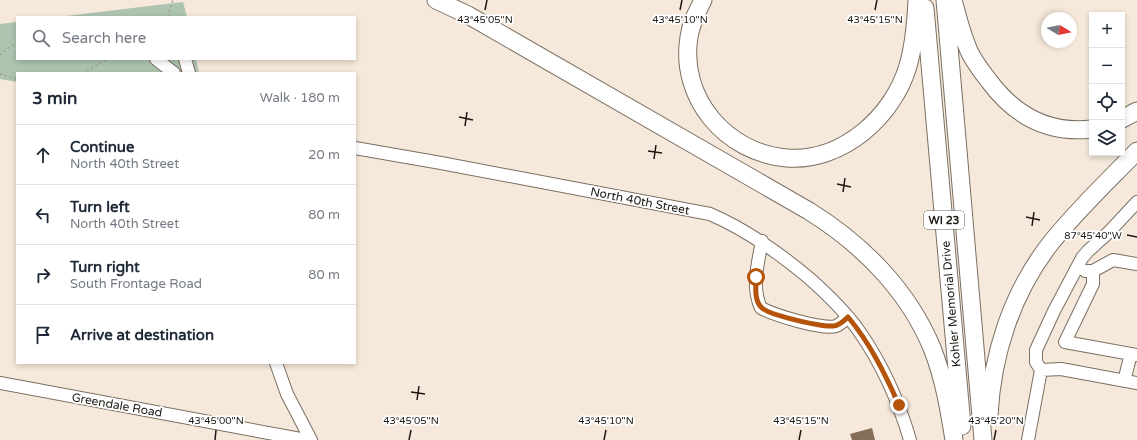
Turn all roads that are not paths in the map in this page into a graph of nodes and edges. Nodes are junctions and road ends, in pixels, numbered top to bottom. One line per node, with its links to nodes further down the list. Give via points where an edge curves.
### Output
1 (436, 0): 31 (highway, via 468,15 809,211 856,244 899,291 924,332 943,382)
2 (703, 0): 3 (highway, via 691,29 688,58 695,91 705,111 716,125 743,145 770,155 796,158 833,150 867,129 883,113 908,66)
3 (917, 0)
4 (924, 0): 32 (highway, Kohler Memorial Drive / WI 23)
5 (944, 0): 33 (highway, Kohler Memorial Drive / WI 23)
6 (953, 0): 13 (highway, via 971,54 993,87 1009,104 1042,124 1060,129)
7 (157, 60): 9 (street)
8 (185, 60): 10 (street)
9 (173, 72)
10 (189, 72)
11 (1137, 111): 12 (highway)
12 (1125, 117)
13 (1089, 129)
14 (356, 148): 17 (street, North 40th Street, via 710,214)
15 (1137, 151): 34 (highway, via 1066,225 1033,268 1017,298 1003,334 996,362 990,398)
16 (1137, 202): 19 (street, via 1110,232 1088,251)
17 (762, 241): 21 (street, North 40th Street, via 818,286); 21 (street, via 756,277 756,294 761,308 803,322 832,327)
18 (1137, 264): 20 (street, via 1113,260)
19 (1076, 270): 20 (street); 24 (street, via 1036,350 1036,362)
20 (1093, 271): 22 (street, via 1093,284 1065,342)
21 (848, 317): 30 (street, North 40th Street, via 877,359 899,405)
22 (1134, 355): 25 (street)
23 (276, 364): 29 (street, via 287,394)
24 (1041, 370): 25 (street, via 1061,368); 35 (street)
25 (1124, 381): 27 (street)
26 (0, 383): 28 (street, Greendale Road)
27 (1137, 383)
28 (306, 440)
29 (311, 440)
30 (910, 440)
31 (954, 440)
32 (964, 440)
33 (983, 440)
34 (989, 440)
35 (1028, 440)

